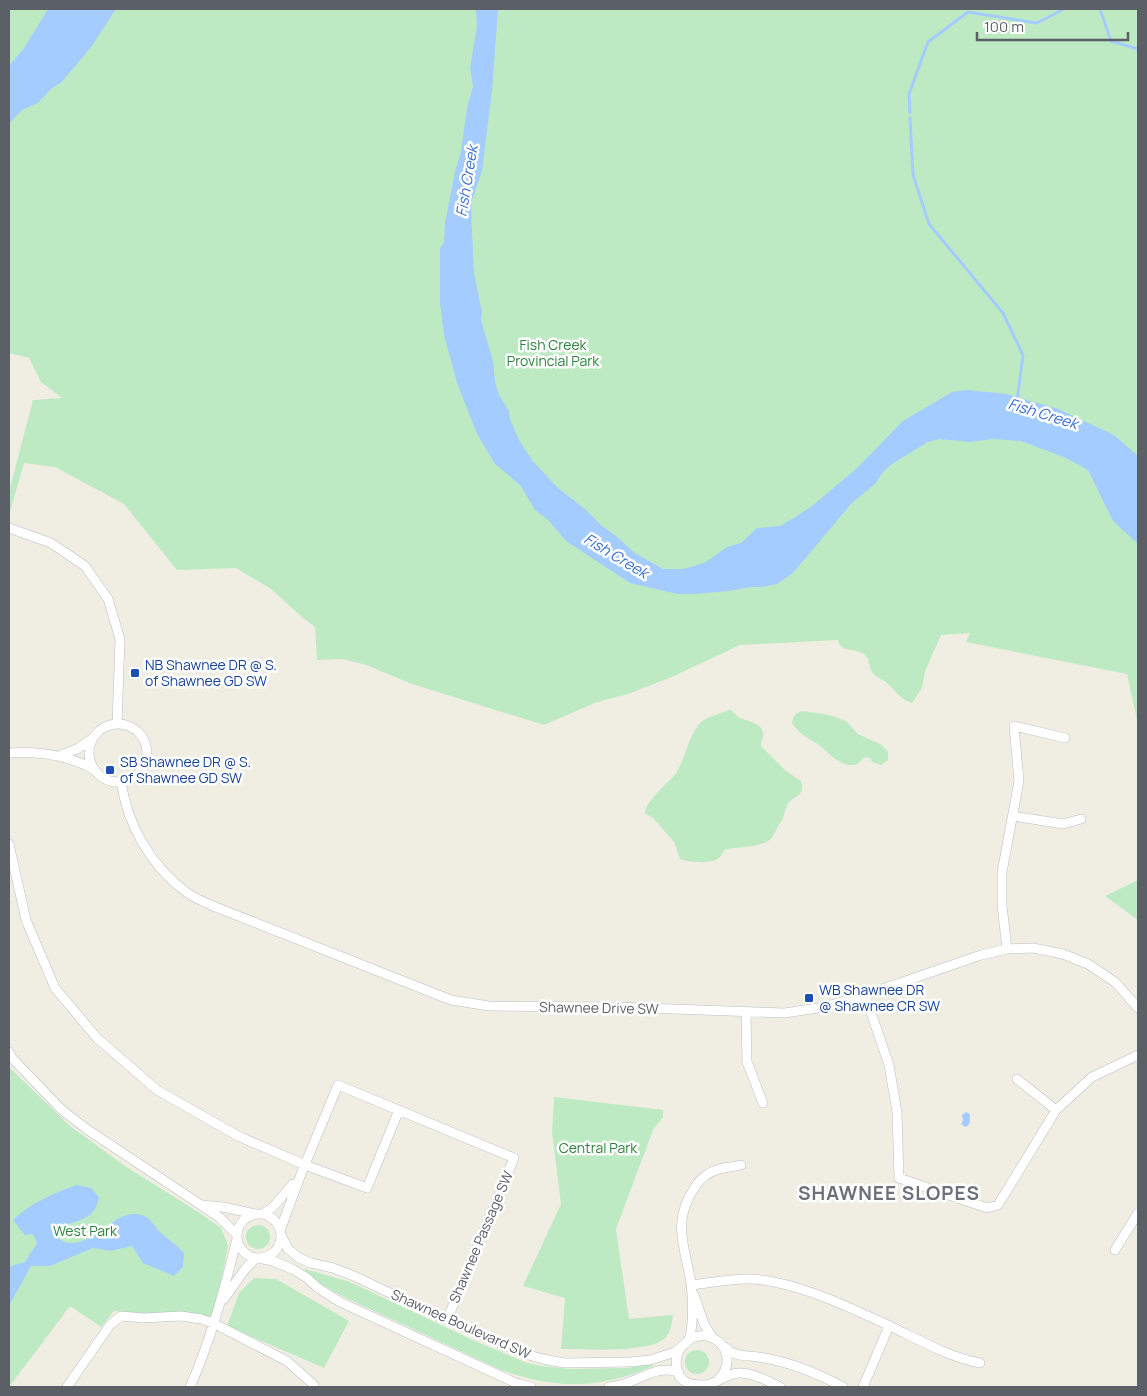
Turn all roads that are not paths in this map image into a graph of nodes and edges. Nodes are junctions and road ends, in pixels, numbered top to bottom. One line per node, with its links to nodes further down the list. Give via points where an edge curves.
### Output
1 (9, 528): 2 (street, via 51,543 85,566 108,599 120,639)
2 (117, 724): 3 (street, via 100,730); 8 (street, via 136,729 148,754 146,763 134,778)
3 (93, 738): 6 (street); 7 (street, via 89,756)
4 (1066, 738): 9 (street, via 1014,726 1019,781)
5 (9, 753): 6 (street)
6 (61, 755): 7 (street)
7 (96, 770): 8 (street, via 106,779)
8 (121, 781): 15 (street, Shawnee Drive SW, via 123,800 155,864 186,892 213,906 451,1000 489,1006)
9 (1013, 816): 10 (street, via 1063,824); 12 (street, via 1002,872)
10 (1081, 820)
11 (9, 844): 22 (street, via 26,920 55,988 97,1038 157,1090 238,1136)
12 (1007, 949): 13 (street, Shawnee Drive SW); 14 (street, Shawnee Drive SW, via 1033,948 1055,952 1088,964 1115,982)
13 (865, 995): 15 (street, Shawnee Drive SW, via 793,1012); 21 (street, via 889,1065 897,1112 899,1178 987,1208 998,1204)
14 (1138, 1008)
15 (746, 1012): 19 (street, via 747,1062)
16 (9, 1052): 25 (street, via 62,1110)
17 (1138, 1055): 21 (street, via 1092,1077)
18 (1017, 1079): 21 (street)
19 (763, 1103)
20 (399, 1110): 22 (street, via 367,1188); 22 (street, Shawnee Passage SW, via 338,1085); 34 (street, Shawnee Passage SW, via 514,1158)
21 (1056, 1110)
22 (305, 1165): 24 (street, Shawnee Passage SW)
23 (741, 1165): 32 (street, via 718,1169 707,1175 697,1184 683,1208 682,1236)
24 (301, 1174): 27 (street, via 273,1207); 28 (street)
25 (200, 1204): 27 (street); 29 (street, via 219,1217)
26 (1138, 1212): 30 (street)
27 (259, 1214): 28 (street, via 274,1220); 29 (street, via 242,1222)
28 (280, 1233): 31 (street, via 280,1241 274,1251); 34 (street, Shawnee Boulevard SW, via 288,1249 299,1258 354,1276)
29 (237, 1237): 31 (street, via 242,1250); 33 (street)
30 (1115, 1250)
31 (257, 1258): 33 (street, via 235,1282); 47 (street, via 294,1270 340,1302 411,1336)
32 (691, 1285): 36 (street, via 745,1279 766,1281 817,1294); 37 (street, via 704,1324); 38 (street, via 692,1328)
33 (221, 1304): 35 (street)
34 (447, 1320): 38 (street, Shawnee Boulevard SW, via 525,1354 564,1363 650,1360 675,1352)
35 (213, 1323): 43 (street, via 287,1361); 45 (street, via 181,1316 119,1317); 46 (street, via 204,1356)
36 (889, 1326): 40 (street, via 946,1353); 51 (street)
37 (712, 1337): 38 (street, via 700,1336); 39 (street)
38 (687, 1342): 41 (street, via 677,1356)
39 (722, 1344): 42 (street, via 728,1359 727,1367); 50 (street, via 736,1355 791,1365)
40 (980, 1363)
41 (679, 1373): 44 (street); 48 (street, via 656,1372)
42 (715, 1383): 44 (street); 49 (street, via 729,1374 742,1373)
43 (314, 1385)
44 (687, 1385)
45 (67, 1387)
46 (190, 1387)
47 (531, 1387)
48 (609, 1387)
49 (780, 1387)
50 (843, 1387)
51 (863, 1387)

